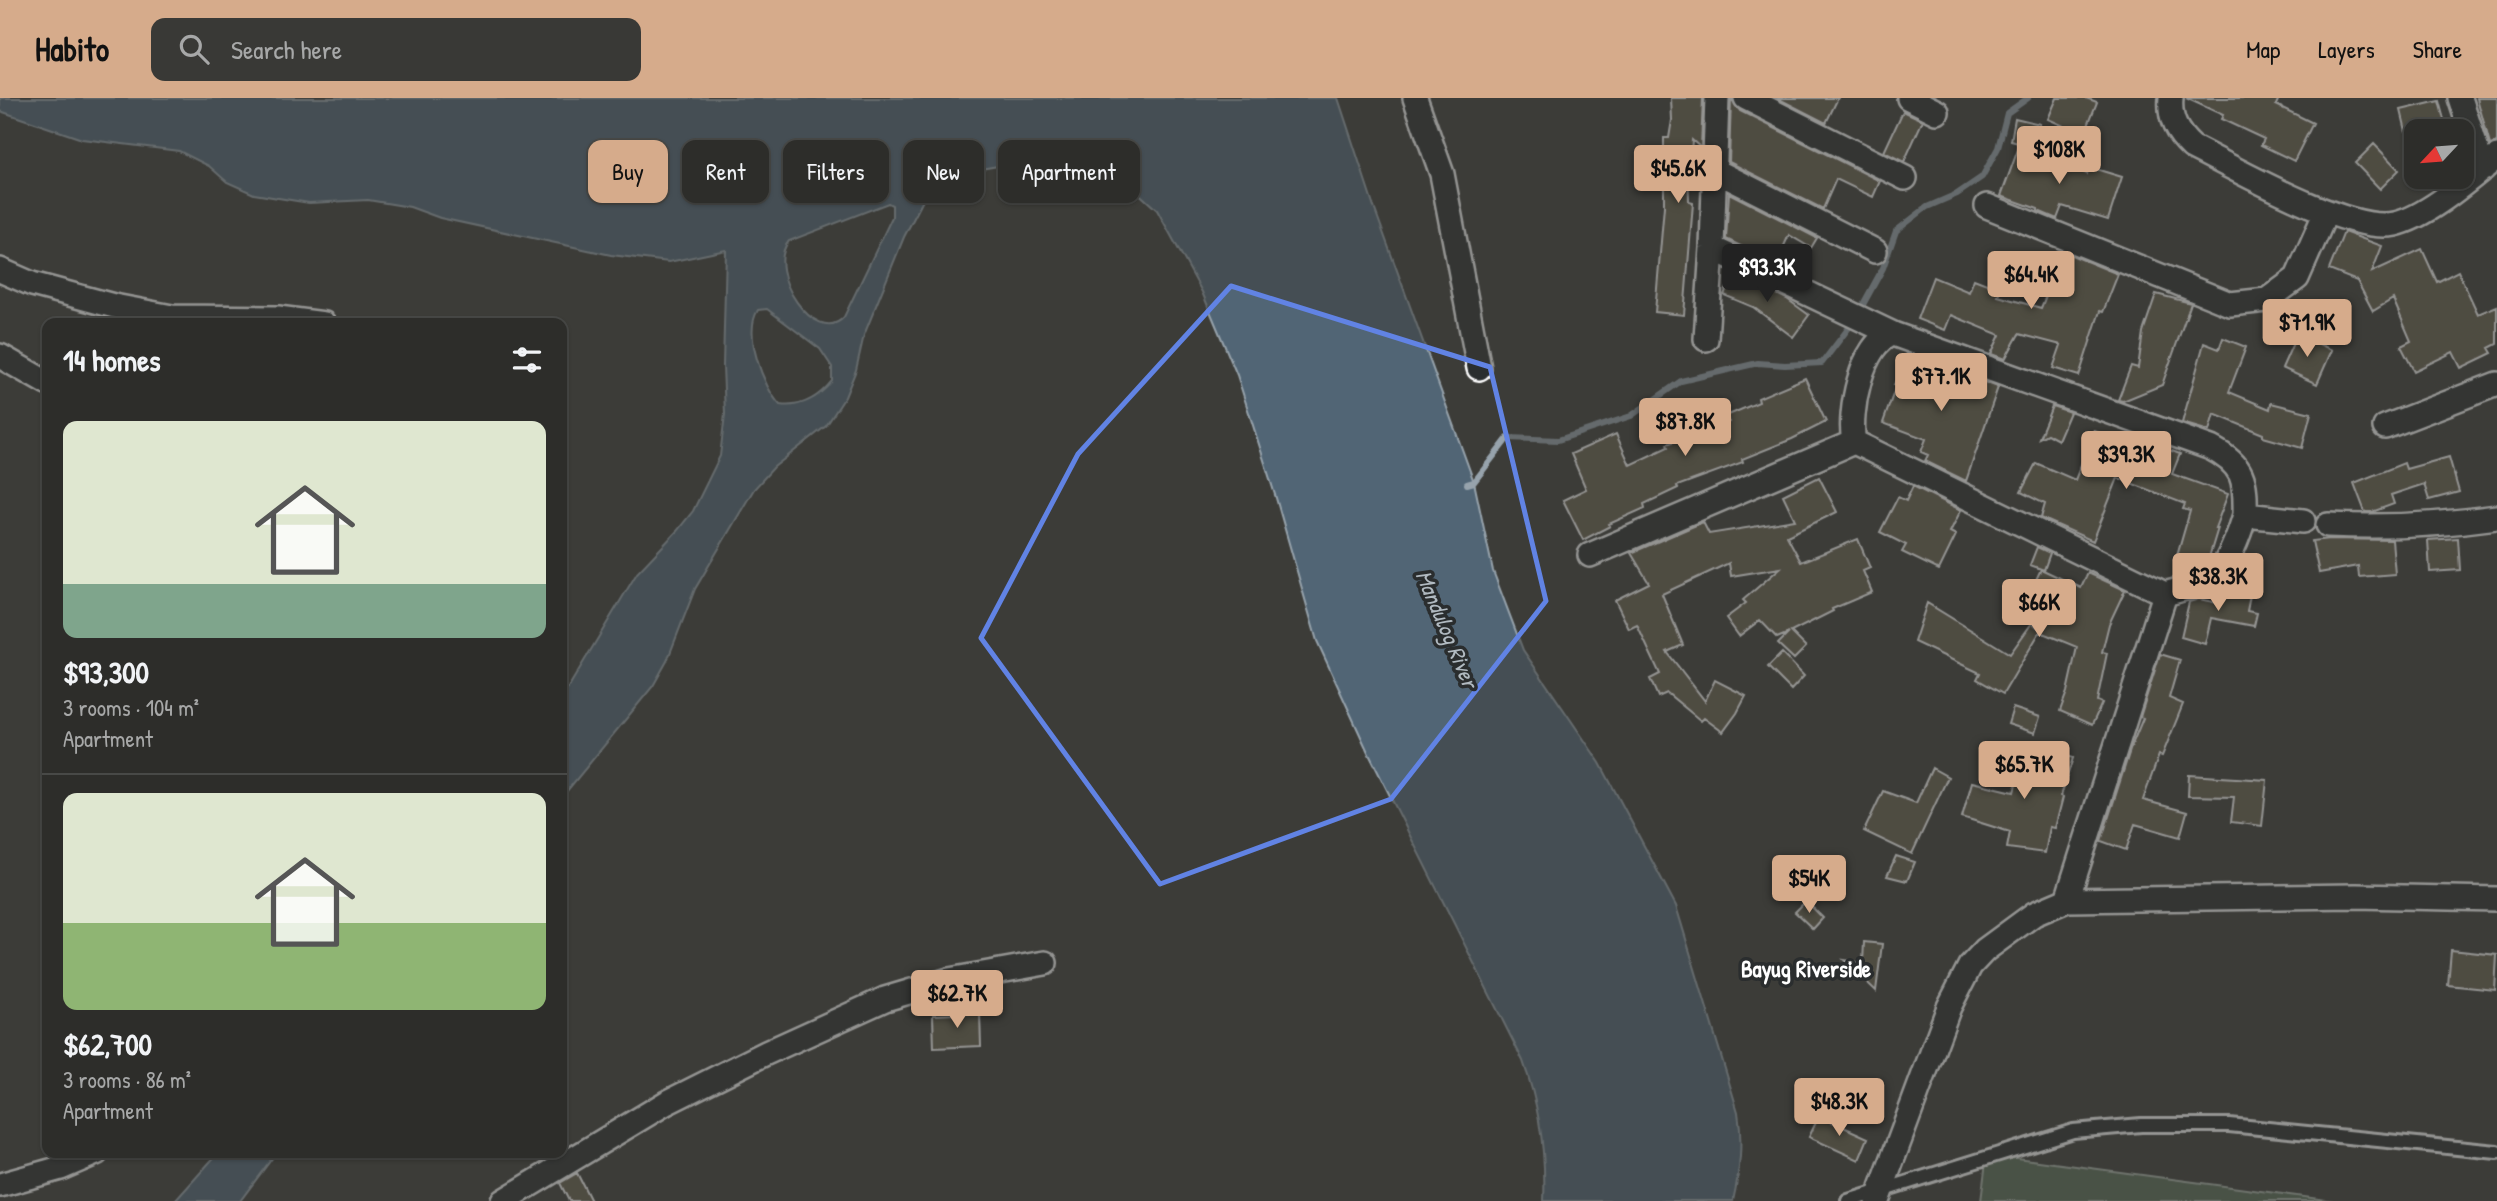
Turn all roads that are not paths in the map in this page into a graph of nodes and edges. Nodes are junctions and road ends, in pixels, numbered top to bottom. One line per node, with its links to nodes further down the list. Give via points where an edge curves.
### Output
1 (1415, 98): 20 (street, via 1442,174)
2 (1717, 98): 9 (street)
3 (1745, 98): 10 (street)
4 (1909, 98): 7 (street)
5 (2171, 98): 12 (street, via 2177,134 2192,148)
6 (2460, 98): 8 (street)
7 (1937, 112)
8 (2490, 163): 12 (street, via 2442,200 2396,224 2379,226)
9 (1714, 170): 13 (street); 14 (street)
10 (1905, 178)
11 (1987, 206): 12 (street, via 2230,304 2267,300 2297,278)
12 (2326, 212)
13 (1712, 248): 17 (street); 18 (street)
14 (1875, 251)
15 (0, 270): 16 (street, via 32,284 172,317)
16 (278, 318)
17 (1893, 334): 24 (street, via 1868,356 1855,402); 25 (street, via 2230,458 2246,489)
18 (1706, 340)
19 (0, 356): 21 (street)
20 (1479, 368)
21 (42, 380)
22 (2497, 384): 23 (street)
23 (2385, 427)
24 (1854, 442): 29 (street); 30 (street)
25 (2245, 515): 27 (street); 30 (street, via 2225,563 2214,577)
26 (2497, 517): 28 (street, via 2374,528)
27 (2303, 521)
28 (2328, 525)
29 (1590, 555)
30 (2165, 594): 32 (street)
31 (2497, 899): 32 (street)
32 (2067, 900): 37 (street, via 2034,914 1970,966 1949,1007)
33 (1045, 963): 38 (street, via 949,980 884,999 666,1103)
34 (2497, 1152): 37 (lane, via 2229,1125 2141,1125 2073,1131)
35 (84, 1158): 36 (street)
36 (0, 1185)
37 (1879, 1196): 39 (lane)
38 (503, 1201)
39 (1847, 1201)

